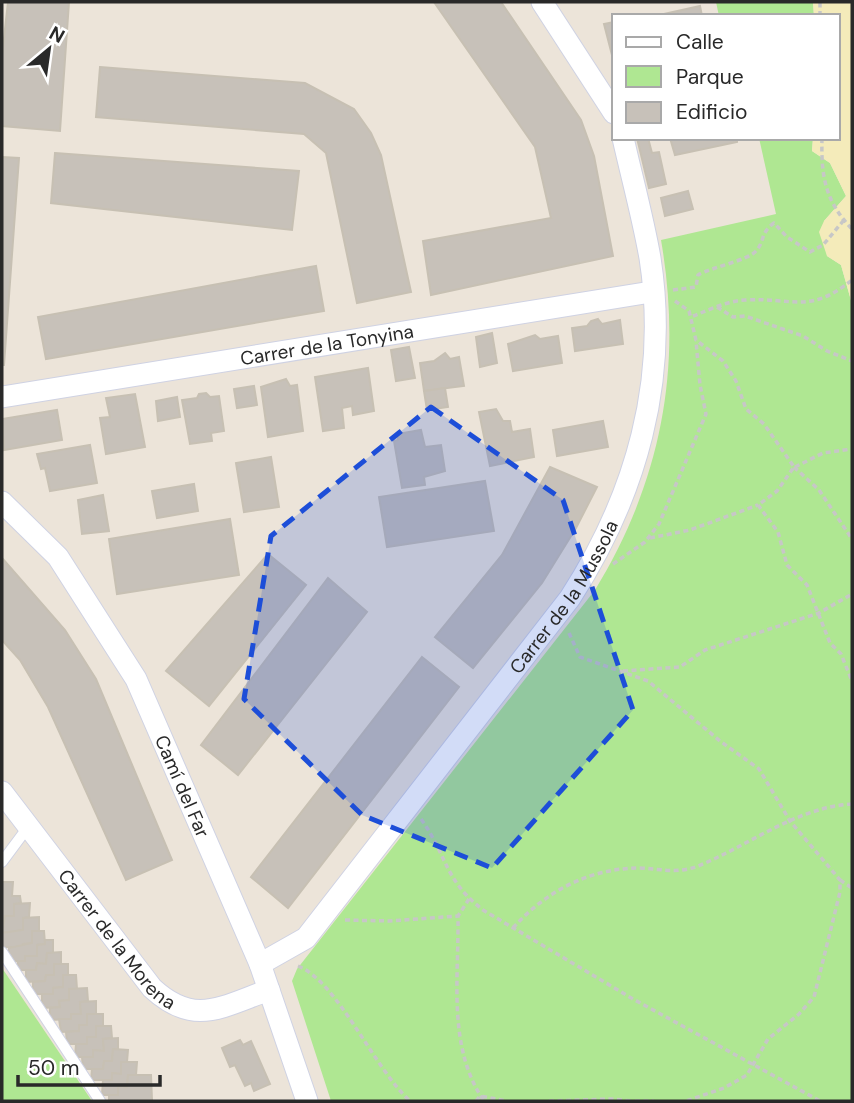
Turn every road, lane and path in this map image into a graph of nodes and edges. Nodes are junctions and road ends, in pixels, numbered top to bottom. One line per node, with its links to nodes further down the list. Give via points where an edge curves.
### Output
1 (542, 2): 2 (street)
2 (612, 110)
3 (623, 140): 8 (street, Carrer de la Mussola, via 650,260)
4 (822, 140): 5 (path, via 821,174)
5 (844, 220): 6 (path); 10 (path, via 823,244 810,251 774,223 764,230 757,251 744,260 705,271 698,275 696,287 664,290)
6 (852, 229)
7 (852, 280): 9 (path, via 828,297 800,304 746,299)
8 (651, 292): 13 (street, Carrer de la Tonyina); 28 (street, Carrer de la Mussola, via 656,328 647,412 639,455 609,530 570,598)
9 (718, 307): 10 (path); 12 (path, via 733,317 746,316 803,336)
10 (693, 316): 11 (path)
11 (696, 340): 15 (path, via 723,361 746,409 764,424); 18 (path, via 706,414 659,524)
12 (852, 361)
13 (2, 397)
14 (852, 449): 15 (path, via 823,453)
15 (794, 467): 17 (path, via 777,491); 19 (path, via 818,490)
16 (2, 502): 39 (street, Camí del Far, via 58,557 135,679)
17 (758, 505): 18 (path, via 690,530); 22 (path, via 778,532 787,565 807,586)
18 (648, 539): 20 (path, via 622,561)
19 (852, 539)
20 (601, 568)
21 (852, 594): 22 (path)
22 (819, 612): 24 (path, via 705,650 680,667); 25 (path)
23 (568, 630): 24 (path, via 580,657)
24 (618, 671): 29 (path, via 648,681 759,769)
25 (852, 681)
26 (2, 792): 30 (street, Carrer de la Morena)
27 (852, 804): 29 (path)
28 (408, 805): 34 (path, via 434,837 450,877); 39 (street, Carrer de la Mussola, via 306,938)
29 (790, 821): 32 (path); 37 (path, via 697,867 677,872 634,868 590,874 539,901)
30 (28, 827): 31 (lane); 41 (street, Carrer de la Morena, via 166,1001 187,1011 200,1011)
31 (2, 862)
32 (840, 880): 33 (path); 42 (path, via 814,997 768,1039)
33 (852, 888)
34 (469, 899): 35 (path); 37 (path)
35 (458, 916): 36 (path, via 390,921); 43 (path, via 459,1036 464,1063)
36 (336, 917)
37 (513, 928): 42 (path)
38 (2, 952): 44 (lane)
39 (260, 964): 41 (street, Camí del Far)
40 (296, 965): 46 (path, via 327,985 388,1078)
41 (269, 990): 45 (street, Camí del Far)
42 (752, 1065): 53 (path, via 737,1082); 54 (path)
43 (480, 1096): 47 (path); 48 (path); 49 (path)
44 (100, 1101)
45 (307, 1101)
46 (410, 1101)
47 (476, 1101)
48 (484, 1101)
49 (507, 1101)
50 (549, 1101): 51 (path)
51 (633, 1101): 52 (path)
52 (654, 1101)
53 (686, 1101)
54 (820, 1101)

